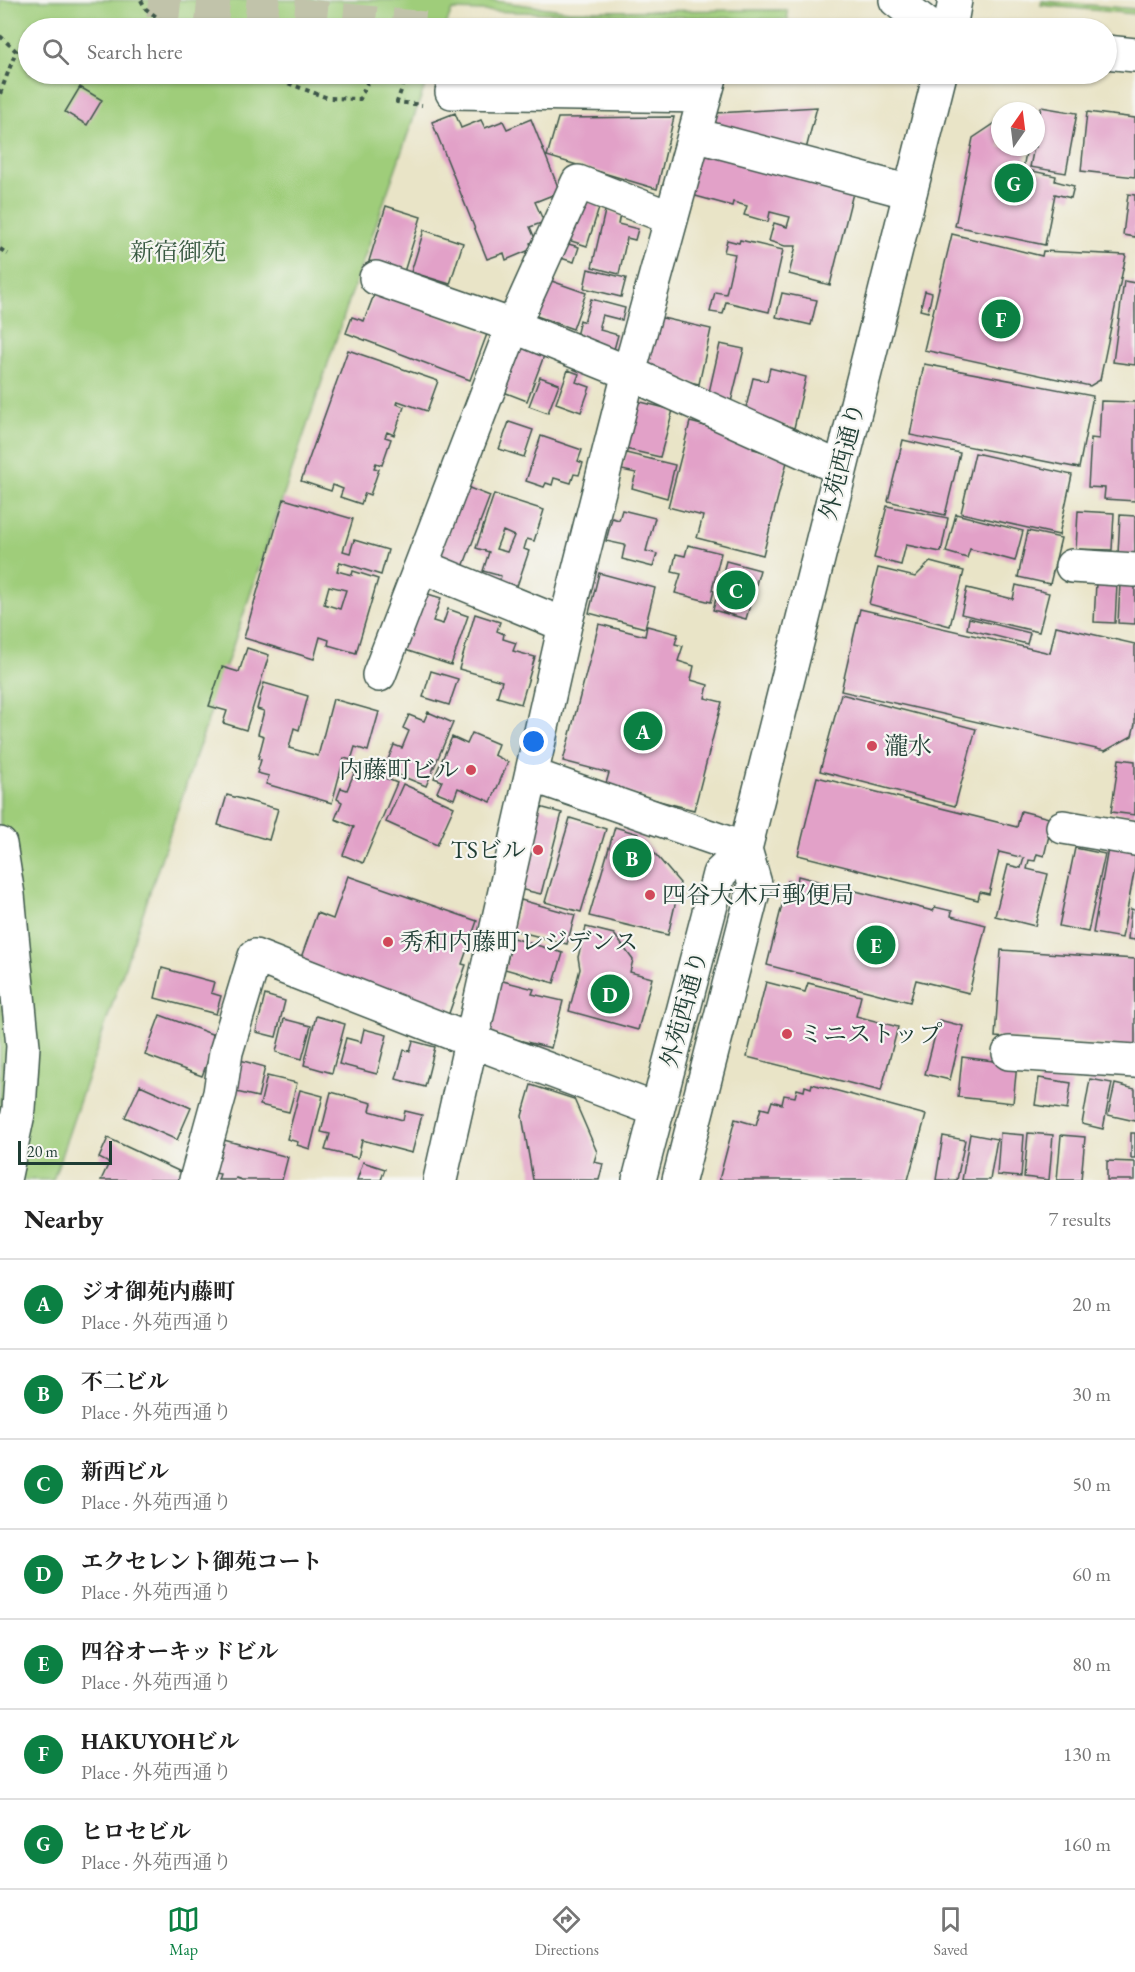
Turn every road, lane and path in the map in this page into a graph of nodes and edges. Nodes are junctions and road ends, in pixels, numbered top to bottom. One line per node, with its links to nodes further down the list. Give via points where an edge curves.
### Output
1 (141, 0): 4 (path)
2 (896, 0): 5 (main road)
3 (955, 0): 6 (main road)
4 (158, 18)
5 (918, 18)
6 (952, 18)
7 (0, 36): 15 (path, via 16,51)
8 (1117, 53): 9 (main road)
9 (1135, 55)
10 (290, 84): 11 (path, via 328,98 360,99)
11 (367, 84)
12 (937, 84): 17 (main road, 外苑西通り)
13 (708, 85): 14 (main road); 16 (main road)
14 (452, 92)
15 (0, 94)
16 (695, 135): 17 (main road); 18 (main road)
17 (910, 192): 24 (main road, 外苑西通り)
18 (671, 218): 22 (main road, via 578,182); 23 (main road)
19 (0, 249): 20 (path)
20 (8, 254)
21 (376, 278): 22 (main road)
22 (513, 326): 23 (main road); 25 (main road)
23 (629, 373): 24 (main road); 28 (main road)
24 (840, 468): 34 (main road, 外苑西通り)
25 (422, 566): 28 (main road); 29 (main road)
26 (1072, 566): 27 (main road)
27 (1135, 570)
28 (566, 625): 30 (main road)
29 (379, 675)
30 (532, 775): 34 (main road); 35 (main road)
31 (1063, 827): 32 (main road)
32 (1135, 838)
33 (0, 843): 39 (main road, via 22,1046 19,1108)
34 (745, 849): 38 (main road, 外苑西通り, via 719,874); 43 (main road, 外苑西通り, via 755,884)
35 (472, 1041): 38 (main road); 40 (main road, via 255,956 226,1052 220,1093); 41 (main road)
36 (1009, 1053): 37 (main road)
37 (1135, 1060)
38 (657, 1110): 42 (main road, 外苑西通り)
39 (4, 1180)
40 (196, 1180)
41 (440, 1180)
42 (639, 1180)
43 (679, 1180)

